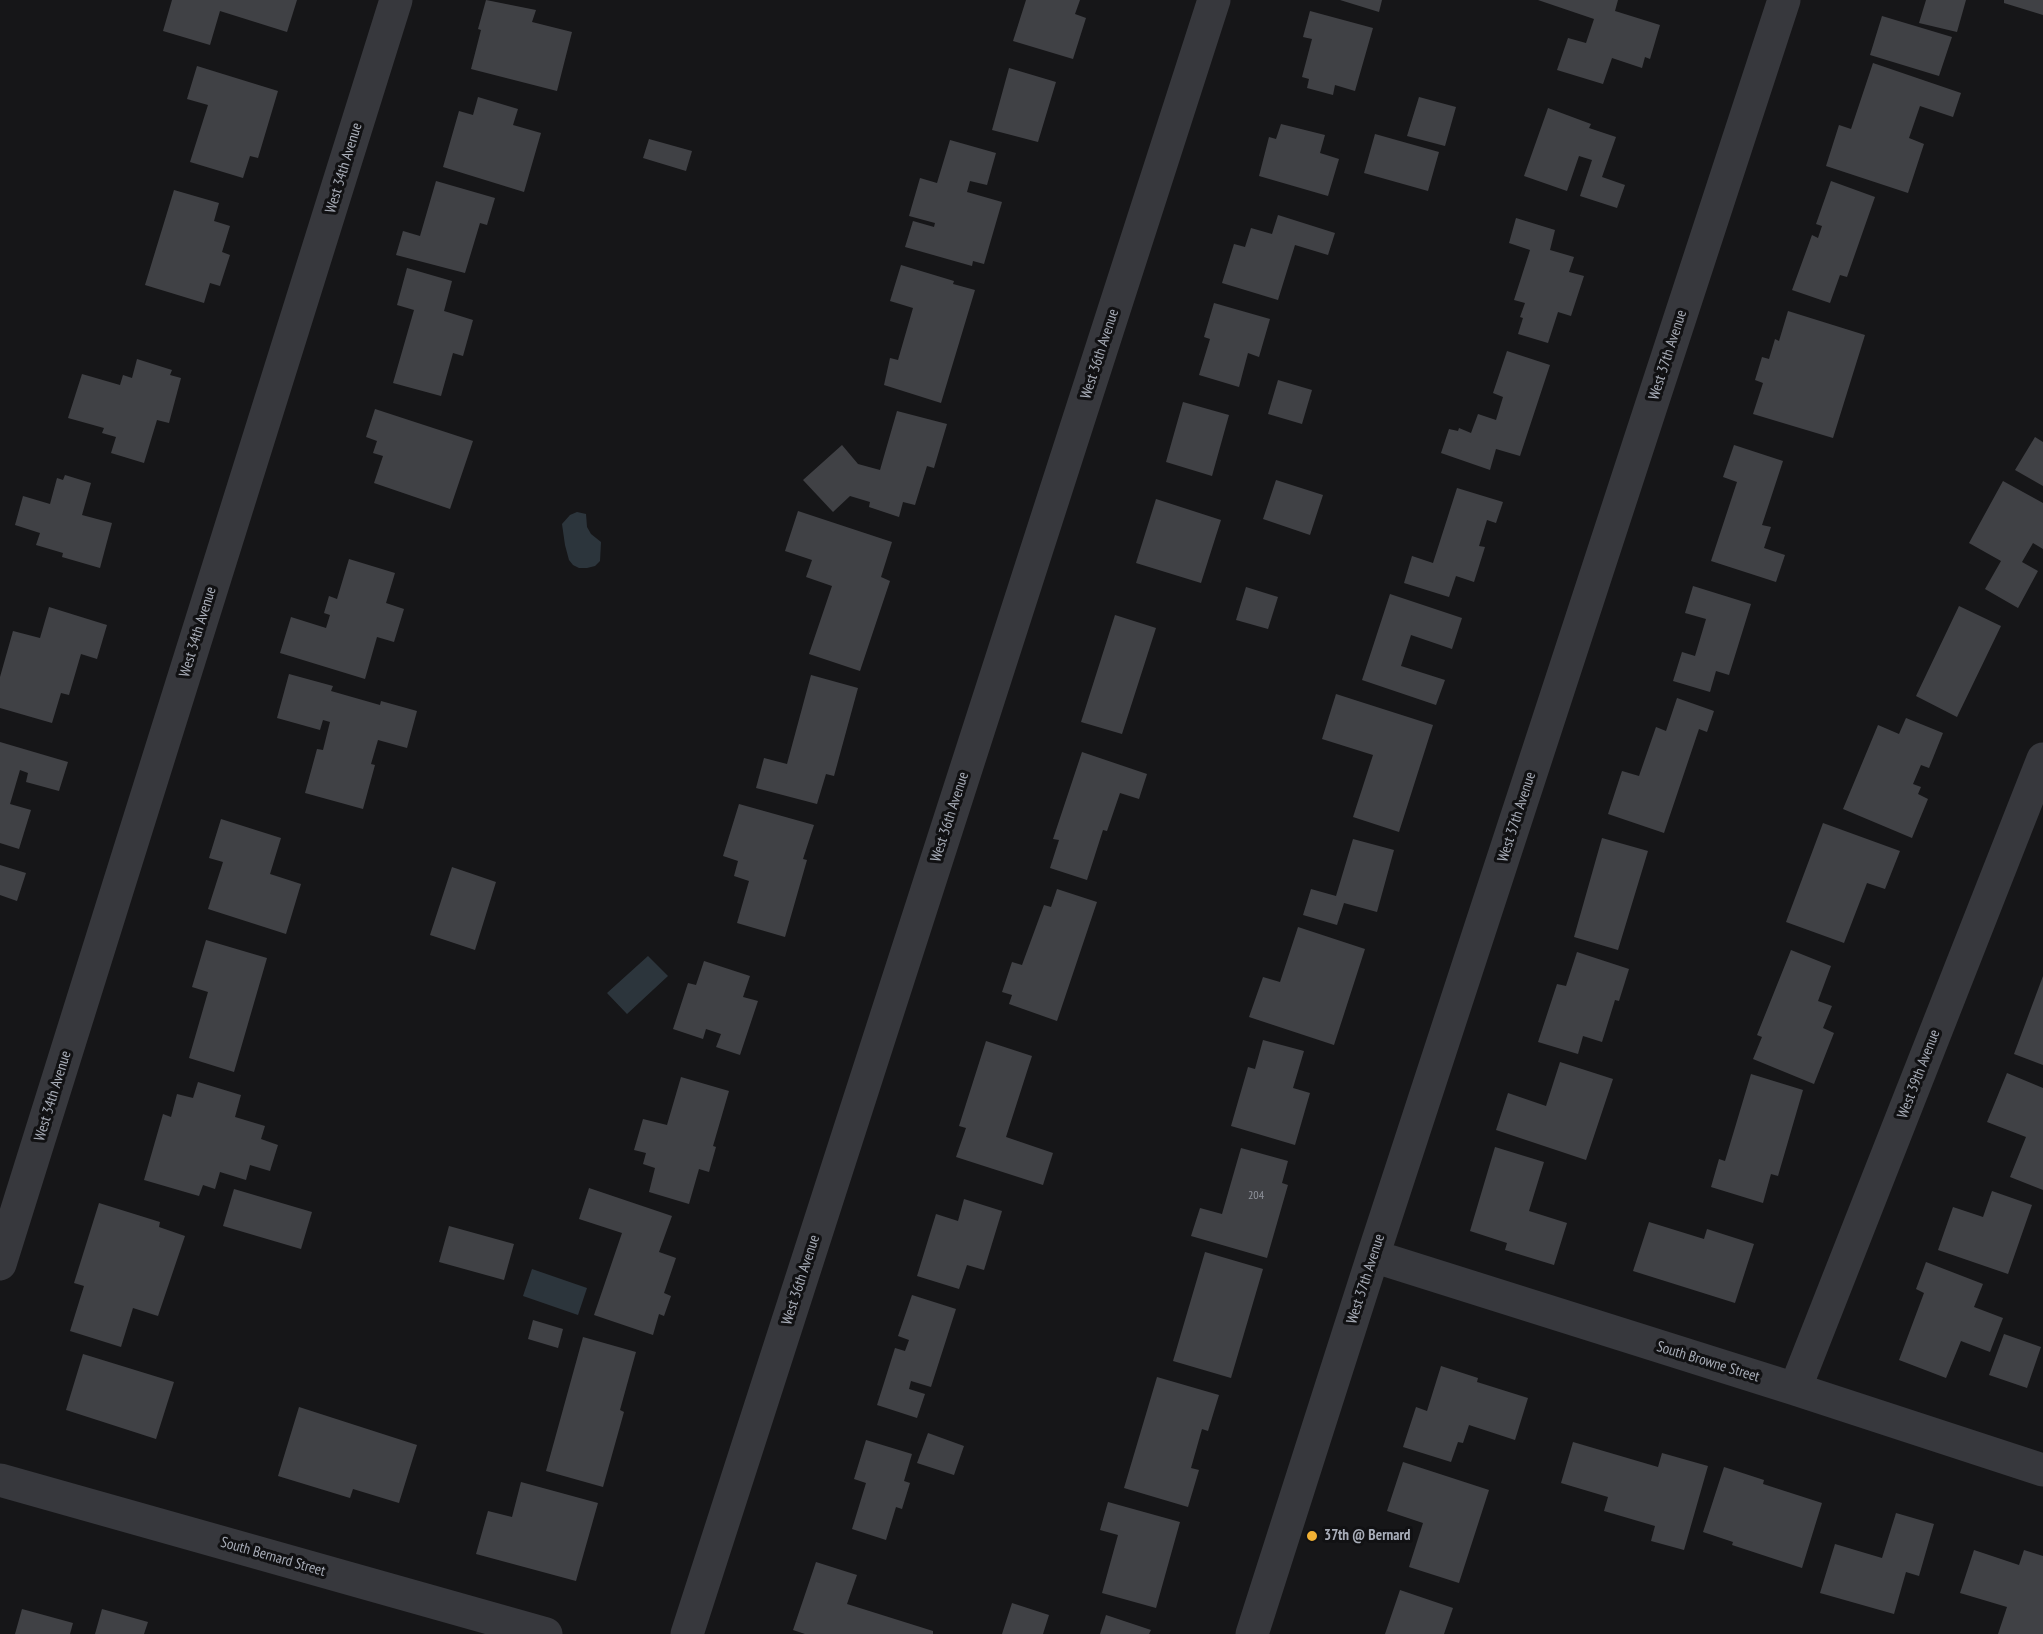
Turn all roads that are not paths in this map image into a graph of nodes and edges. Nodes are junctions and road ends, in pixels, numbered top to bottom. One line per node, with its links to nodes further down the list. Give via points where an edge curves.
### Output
1 (396, 0): 6 (street, West 34th Avenue)
2 (1214, 0): 11 (street, West 36th Avenue)
3 (1784, 0): 5 (street, West 37th Avenue)
4 (2043, 759): 7 (street, West 39th Avenue)
5 (1373, 1256): 7 (street, South Browne Street); 12 (street, West 37th Avenue)
6 (0, 1264)
7 (1795, 1389): 8 (street, South Browne Street)
8 (2043, 1470)
9 (0, 1480): 10 (street, South Bernard Street)
10 (546, 1634)
11 (687, 1634)
12 (1252, 1634)

